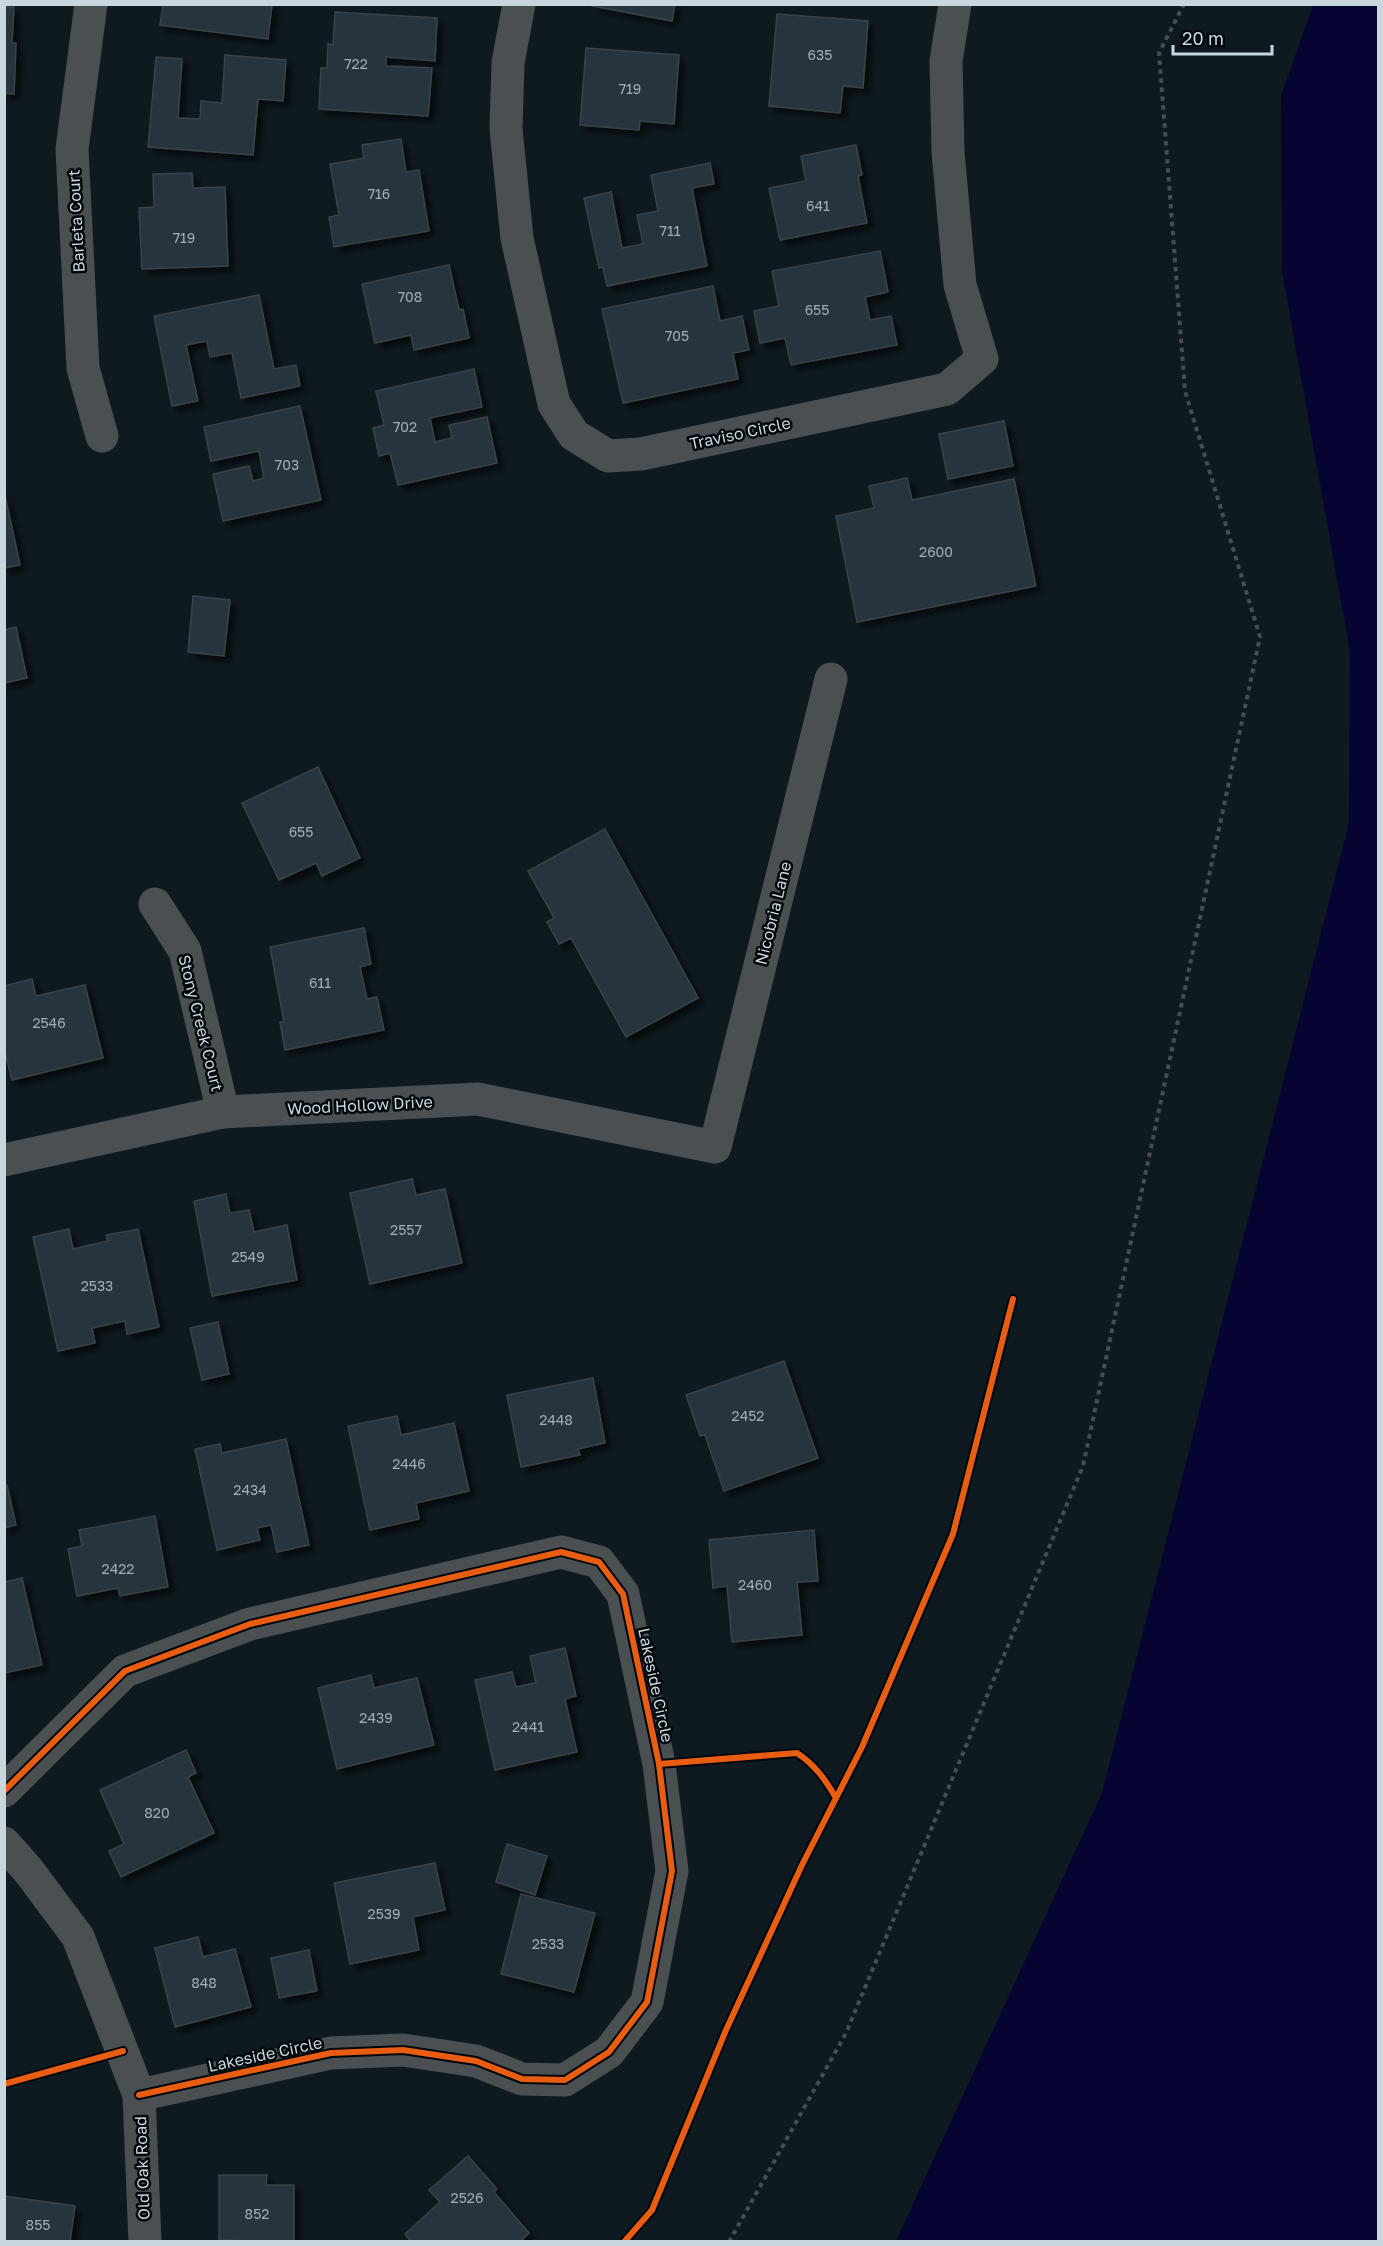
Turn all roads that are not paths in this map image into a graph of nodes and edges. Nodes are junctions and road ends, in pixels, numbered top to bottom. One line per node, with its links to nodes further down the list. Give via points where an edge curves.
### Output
1 (91, 4): 4 (street, Barleta Court, via 72,149 83,368)
2 (519, 4): 3 (street, Traviso Circle, via 508,63 506,129 517,238 554,404 574,435 608,456 641,454 947,389 982,359 960,285 948,152 946,61)
3 (956, 4)
4 (102, 436)
5 (831, 679): 8 (street, Nicobria Lane)
6 (155, 904): 7 (street, Stony Creek Court, via 184,951)
7 (223, 1112): 8 (street, Wood Hollow Drive, via 478,1099); 9 (street, Wood Hollow Drive)
8 (715, 1147)
9 (4, 1160)
10 (4, 1791): 12 (street, Lakeside Circle, via 125,1671 250,1624 561,1552 599,1562 623,1594 659,1764 672,1871 647,2002 609,2052 565,2080 522,2079 476,2061 403,2050 331,2053)
11 (4, 1843): 12 (street, Old Oak Road, via 78,1937)
12 (139, 2095): 13 (street, Old Oak Road)
13 (145, 2241)

